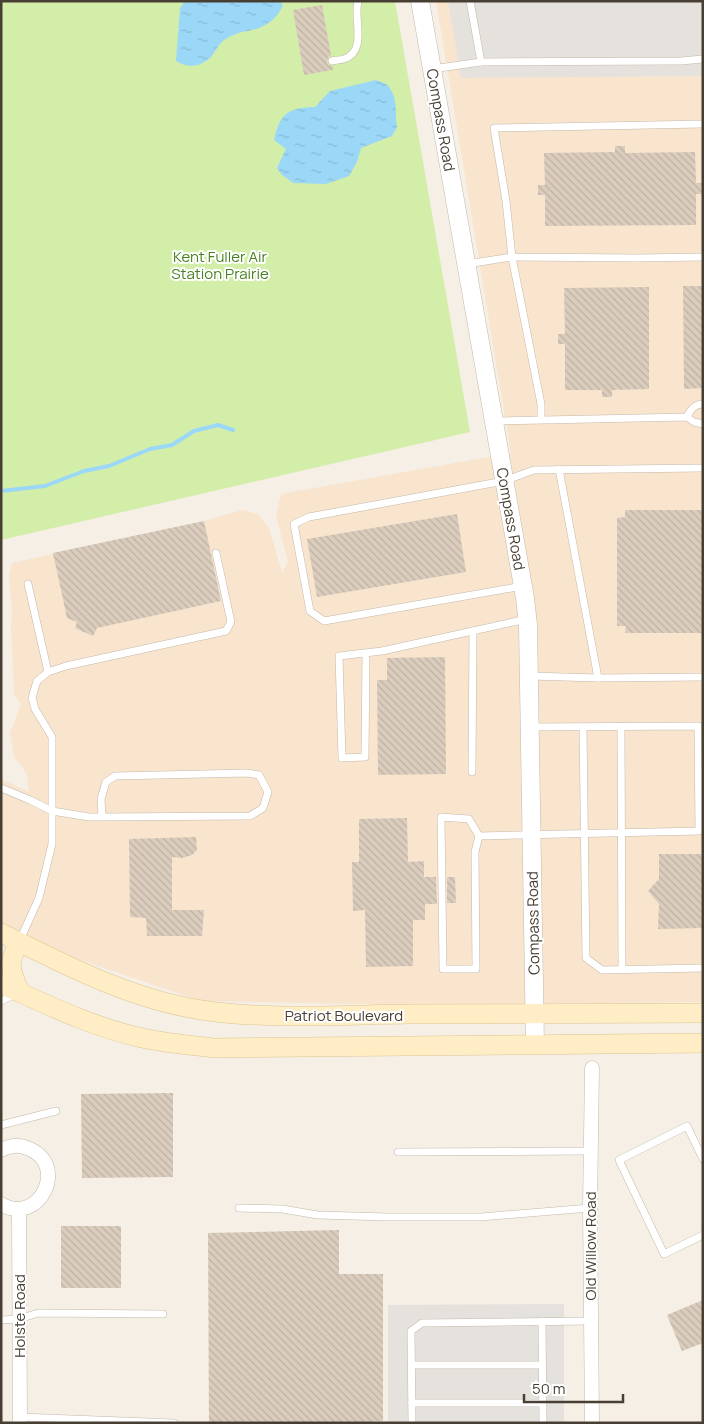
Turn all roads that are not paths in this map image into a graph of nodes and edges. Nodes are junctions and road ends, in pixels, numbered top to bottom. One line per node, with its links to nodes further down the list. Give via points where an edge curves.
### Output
1 (358, 1): 5 (lane, via 356,49 345,59)
2 (420, 1): 7 (street, Compass Road)
3 (470, 1): 6 (lane)
4 (703, 59): 6 (lane)
5 (332, 60)
6 (481, 62): 7 (lane)
7 (432, 69): 11 (street, Compass Road)
8 (703, 124): 9 (lane, via 494,128)
9 (512, 257): 10 (lane); 11 (lane); 14 (lane, via 541,404)
10 (703, 257)
11 (466, 265): 15 (street, Compass Road)
12 (703, 404): 13 (lane, via 691,409)
13 (686, 417): 14 (lane); 16 (lane)
14 (541, 419): 15 (lane)
15 (494, 421): 19 (street, Compass Road)
16 (703, 424)
17 (703, 468): 18 (lane)
18 (560, 469): 19 (lane, via 534,470); 29 (lane)
19 (504, 482): 22 (street, Compass Road); 22 (lane, via 308,518 294,524 310,611 324,621)
20 (216, 553): 26 (lane, via 231,622 226,631)
21 (28, 584): 26 (lane)
22 (523, 586): 23 (street, Compass Road)
23 (528, 619): 24 (lane); 27 (street, Compass Road)
24 (473, 631): 25 (lane); 34 (lane)
25 (366, 653): 25 (lane, via 339,656 342,758 365,757)
26 (48, 672): 36 (lane, via 37,680 32,698 52,738)
27 (530, 676): 29 (lane); 31 (street, Compass Road)
28 (703, 677): 29 (lane)
29 (598, 678)
30 (700, 726): 33 (lane); 38 (lane, via 699,831)
31 (530, 727): 32 (lane); 39 (street, Compass Road)
32 (583, 727): 33 (lane); 40 (lane)
33 (621, 727): 38 (lane)
34 (472, 772)
35 (1, 788): 36 (lane)
36 (52, 811): 37 (lane); 43 (lane, via 52,844 39,898)
37 (102, 817): 37 (lane, via 250,816 263,808 268,792 259,775 248,773 115,776 106,782 101,800)
38 (622, 833): 40 (lane); 46 (lane)
39 (532, 834): 40 (lane); 41 (lane); 50 (street, Compass Road)
40 (584, 834): 46 (lane, via 586,958 602,970)
41 (479, 836): 41 (lane, via 469,819 441,817 443,969 476,969 475,852)
42 (1, 933): 43 (main road, Patriot Boulevard)
43 (19, 942): 44 (main road); 50 (main road, Patriot Boulevard, via 114,987 201,1010 298,1016)
44 (6, 957): 48 (main road)
45 (703, 968): 46 (lane)
46 (622, 969)
47 (1, 984): 48 (main road, Patriot Boulevard)
48 (20, 992): 49 (lane); 53 (main road, Patriot Boulevard, via 91,1022 137,1037 214,1048)
49 (1, 1001)
50 (534, 1012): 51 (main road, Patriot Boulevard); 53 (street, Compass Road)
51 (703, 1013)
52 (703, 1043): 53 (main road, Patriot Boulevard)
53 (534, 1044)
54 (592, 1068): 58 (street, Old Willow Road)
55 (56, 1111): 56 (lane)
56 (1, 1125)
57 (2, 1146): 64 (street, via 24,1146 34,1150 44,1161 49,1175 44,1194 37,1202)
58 (590, 1151): 59 (lane); 63 (street, Old Willow Road)
59 (398, 1152)
60 (703, 1159): 65 (lane, via 687,1126 620,1160 664,1254)
61 (2, 1206): 64 (street)
62 (239, 1208): 63 (lane, via 282,1209 318,1215 481,1217)
63 (590, 1208): 69 (street, Old Willow Road)
64 (18, 1209): 67 (street, Holste Road)
65 (703, 1235)
66 (163, 1314): 67 (lane, via 38,1314)
67 (19, 1319): 68 (lane); 75 (street, Holste Road)
68 (1, 1320)
69 (591, 1320): 70 (lane); 79 (street, Old Willow Road)
70 (542, 1321): 71 (lane, via 422,1323 411,1331); 72 (lane)
71 (412, 1365): 72 (lane); 73 (lane)
72 (542, 1365): 74 (lane)
73 (412, 1403): 74 (lane); 77 (lane)
74 (543, 1403): 78 (lane)
75 (20, 1420): 76 (lane)
76 (174, 1423)
77 (412, 1423)
78 (543, 1423)
79 (592, 1423)

